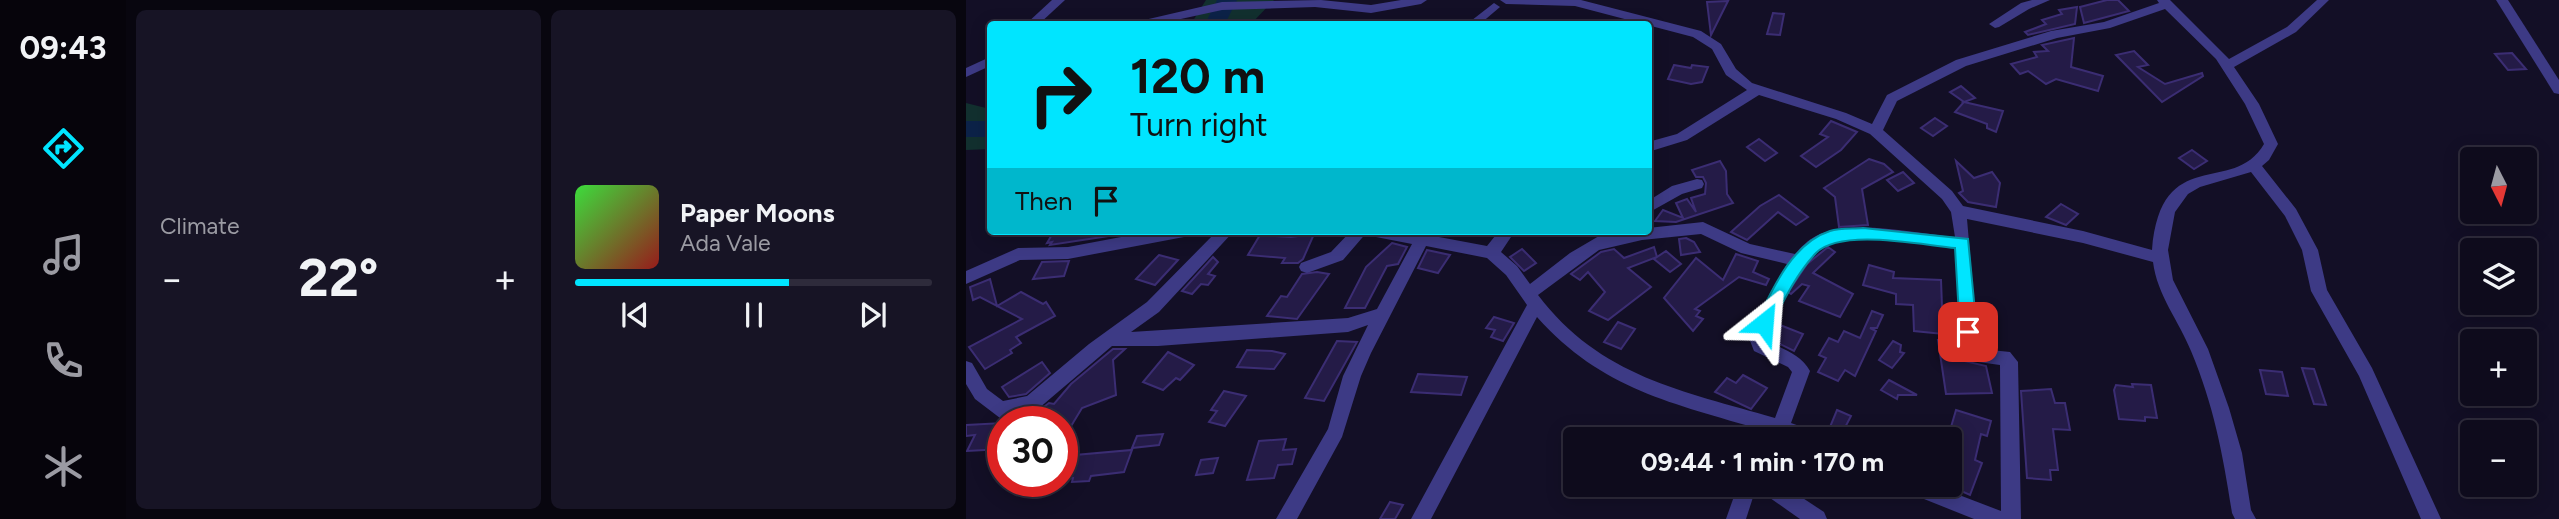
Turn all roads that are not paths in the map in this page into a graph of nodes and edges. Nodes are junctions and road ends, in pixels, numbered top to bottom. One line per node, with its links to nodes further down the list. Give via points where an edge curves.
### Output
1 (1059, 0): 9 (street)
2 (1421, 0): 10 (street, via 1371,9 1315,3 1223,6)
3 (1540, 0): 7 (street); 13 (street, via 1594,6)
4 (2044, 0): 15 (street)
5 (2323, 0): 17 (street, via 2267,44)
6 (2502, 0): 20 (street)
7 (1497, 2): 11 (street); 12 (street)
8 (2165, 2): 17 (street); 21 (street, via 2106,25 2055,34 1943,70 1892,98)
9 (1035, 21)
10 (1157, 21)
11 (1476, 21)
12 (1500, 21)
13 (1649, 21)
14 (1652, 22): 19 (street, via 1697,34 1717,47 1738,80)
15 (1995, 24)
16 (987, 62): 18 (street)
17 (2227, 65): 23 (street, via 2270,144 2267,153)
18 (966, 73)
19 (1757, 90): 21 (street); 22 (street, via 1682,137)
20 (2559, 90)
21 (1875, 131): 26 (street, via 1932,180)
22 (1652, 147)
23 (2253, 164): 39 (street, via 2181,191 2166,215); 60 (street, via 2291,213 2310,250 2319,291 2366,373)
24 (1697, 184): 25 (street)
25 (1652, 206)
26 (1958, 211): 36 (street); 39 (street)
27 (1652, 233): 40 (street, via 1703,228 1746,249)
28 (1163, 235): 42 (street, via 1068,253 1018,254)
29 (1222, 235): 45 (street, via 1153,307)
30 (1356, 235): 41 (street, via 1337,256)
31 (1396, 235): 35 (street)
32 (1504, 235): 38 (street)
33 (1611, 235): 37 (street)
34 (1638, 235): 37 (street)
35 (1421, 241): 38 (street); 44 (street)
36 (1963, 243): 40 (street, via 1844,234 1823,239); 58 (street, via 1970,349 2009,362)
37 (1597, 245): 43 (street)
38 (1491, 253): 43 (street, via 1506,263)
39 (2160, 258): 59 (street, via 2213,388 2232,447)
40 (1800, 261): 47 (street, via 1757,338 1760,346 1794,362 1801,371)
41 (1307, 267)
42 (966, 278)
43 (1532, 299): 47 (street, via 1582,349 1617,373 1674,400); 54 (street)
44 (1382, 314): 45 (street, via 1348,325); 53 (street, via 1352,376 1336,431)
45 (1111, 339): 46 (street, via 1032,403 1020,407 1000,410 981,394)
46 (966, 368)
47 (1781, 425): 48 (street); 49 (street)
48 (1779, 427)
49 (1786, 427)
50 (1743, 497): 55 (street)
51 (1785, 497): 56 (street)
52 (1942, 497): 57 (street)
53 (1286, 519)
54 (1421, 519)
55 (1737, 519)
56 (1817, 519)
57 (1998, 519)
58 (2011, 519)
59 (2246, 519)
60 (2431, 519)

